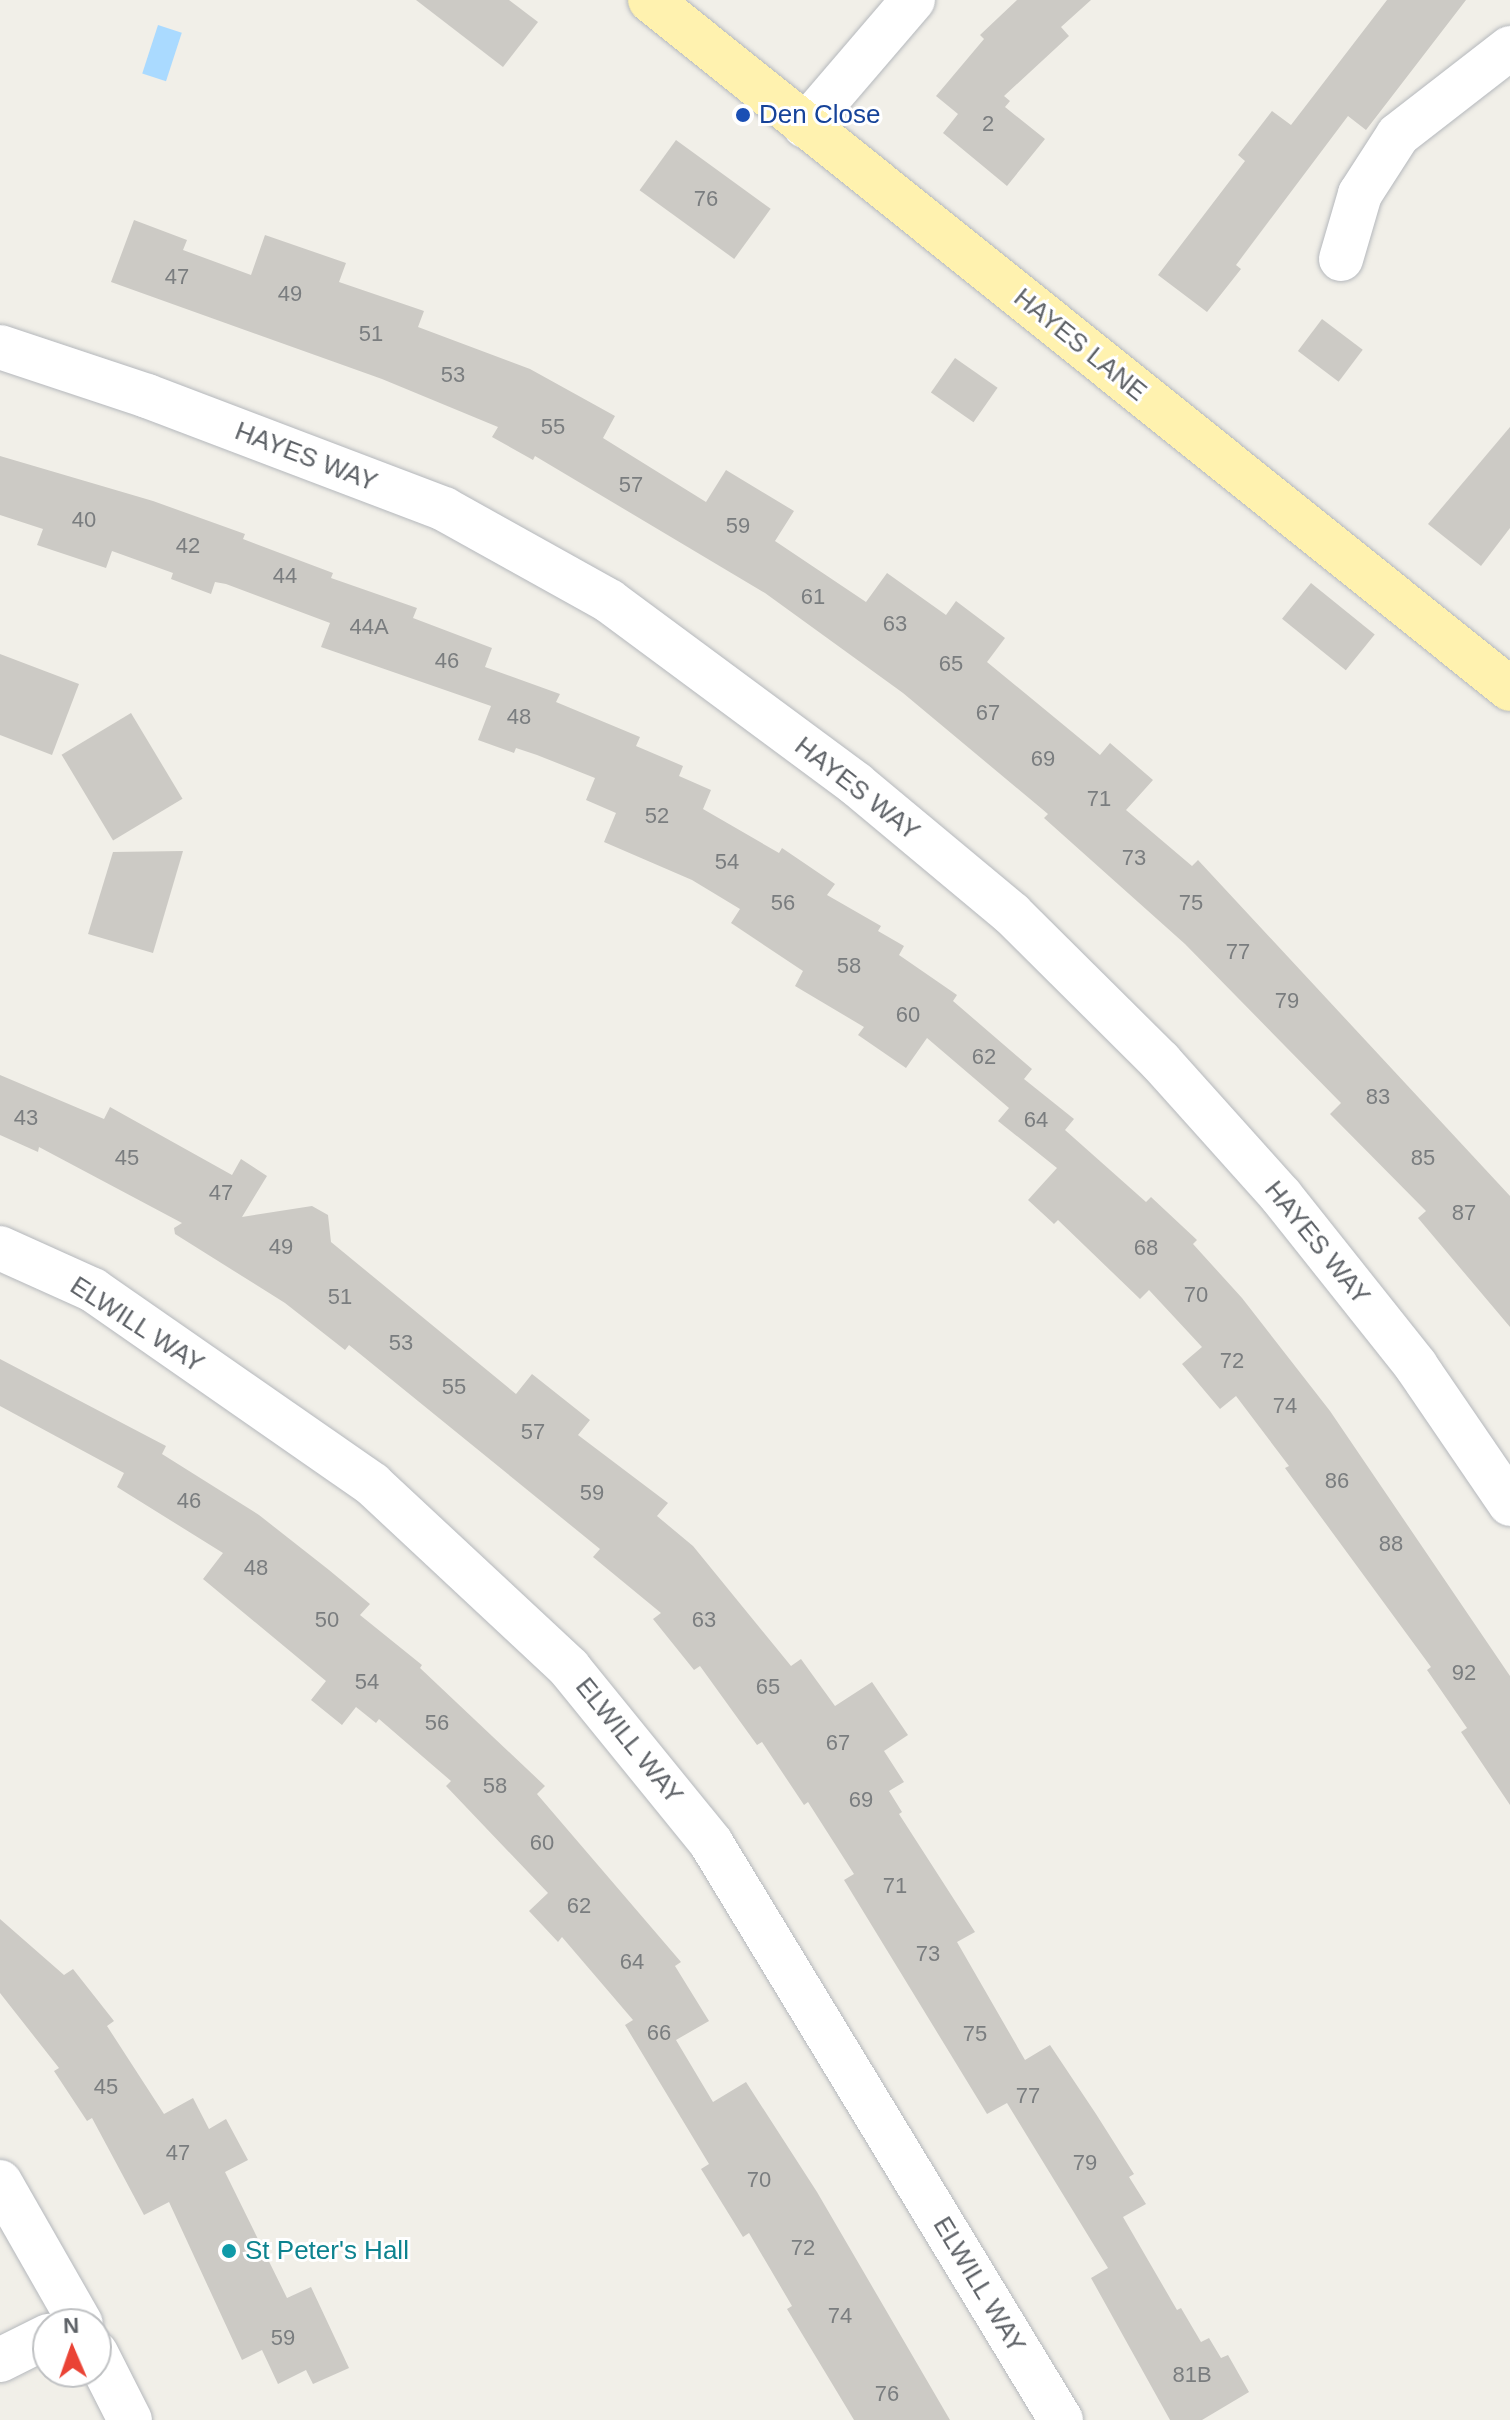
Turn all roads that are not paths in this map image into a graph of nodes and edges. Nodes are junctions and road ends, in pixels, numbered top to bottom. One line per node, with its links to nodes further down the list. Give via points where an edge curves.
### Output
1 (650, 0): 4 (main road, HAYES LANE)
2 (913, 0): 4 (street)
3 (1510, 48): 5 (street, via 1398,135 1360,194)
4 (805, 126): 7 (main road, HAYES LANE)
5 (1341, 259)
6 (0, 347): 9 (street, HAYES WAY, via 147,396 444,509 609,601 856,784 1012,914 1160,1061 1281,1196 1416,1366)
7 (1510, 689)
8 (0, 1248): 16 (street, ELWILL WAY, via 93,1290 372,1484 569,1668 711,1843)
9 (1510, 1504)
10 (0, 2182): 11 (street)
11 (63, 2308)
12 (32, 2348): 13 (street)
13 (0, 2360)
14 (110, 2388): 15 (street)
15 (130, 2420)
16 (1061, 2420)

